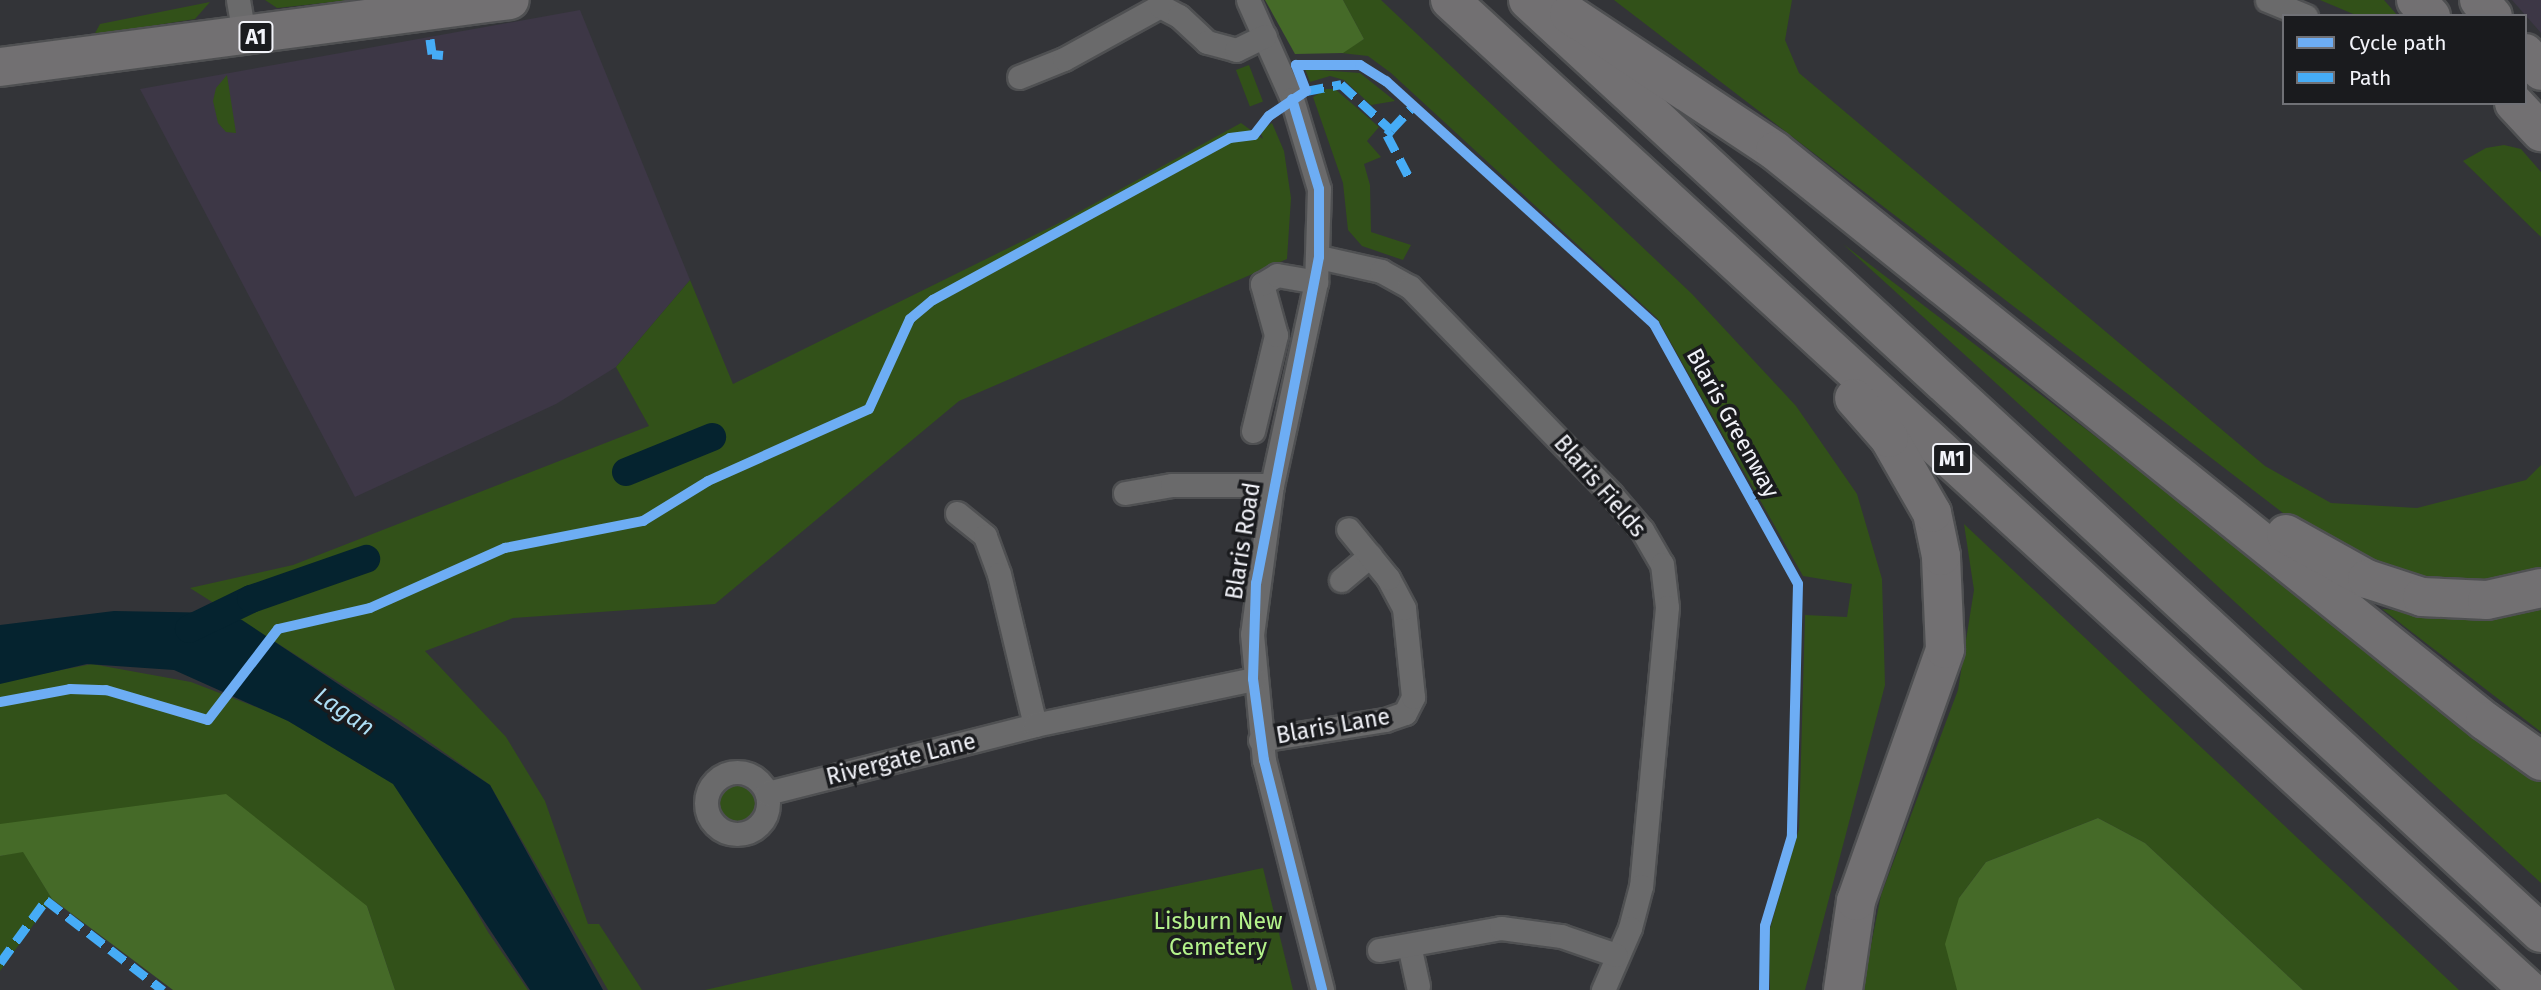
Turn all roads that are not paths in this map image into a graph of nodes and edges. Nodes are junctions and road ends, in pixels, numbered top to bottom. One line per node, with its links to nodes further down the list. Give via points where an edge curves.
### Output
1 (238, 0): 15 (street)
2 (510, 0): 15 (highway, A1)
3 (1248, 0): 14 (street, Blaris Road)
4 (1441, 0): 45 (highway, via 1539,100 1844,386 1889,438 1932,513 1941,556 1945,649 1856,901)
5 (1450, 0): 46 (highway, M1)
6 (1528, 0): 38 (highway, M1)
7 (1547, 0): 24 (highway, via 1775,151)
8 (2267, 0): 11 (street)
9 (2416, 0): 12 (highway)
10 (2479, 0): 13 (highway)
11 (2301, 14)
12 (2429, 14)
13 (2491, 14)
14 (1265, 36): 19 (street, via 1236,51 1207,42 1179,16 1160,6 1064,60); 22 (street, Blaris Road, via 1307,141 1318,189)
15 (245, 38): 17 (highway, A1)
16 (2527, 55): 18 (highway)
17 (0, 67)
18 (2541, 71)
19 (1019, 77)
20 (2516, 105): 21 (highway)
21 (2541, 132)
22 (1319, 257): 23 (street, Blaris Road); 41 (street, Blaris Fields, via 1381,271 1410,287 1611,494 1642,530 1661,564 1667,607 1641,886 1630,928)
23 (1316, 282): 25 (street, via 1276,275 1262,284 1276,335); 26 (street, Blaris Road)
24 (2093, 403): 32 (highway, via 2317,554 2367,579 2422,597 2487,600); 36 (highway, via 2485,721)
25 (1253, 430)
26 (1272, 485): 27 (street, via 1172,485); 33 (street, Blaris Road, via 1256,583)
27 (1125, 494)
28 (957, 513): 34 (street, via 985,536 999,574)
29 (1348, 529): 30 (street, Blaris Lane)
30 (1370, 556): 31 (street); 35 (street, Blaris Lane, via 1404,608 1413,697 1405,713)
31 (1341, 580)
32 (2541, 587)
33 (1253, 679): 34 (street, Rivergate Lane); 35 (street, Blaris Road)
34 (1035, 725): 37 (street, Rivergate Lane)
35 (1260, 740): 43 (street, Blaris Road)
36 (2541, 761)
37 (766, 793)
38 (2541, 933)
39 (1409, 945): 40 (street); 41 (street, via 1501,928 1561,936); 42 (street)
40 (1378, 950)
41 (1616, 955): 44 (street, Blaris Fields)
42 (1418, 986)
43 (1322, 990)
44 (1603, 990)
45 (1843, 990)
46 (2529, 990)

